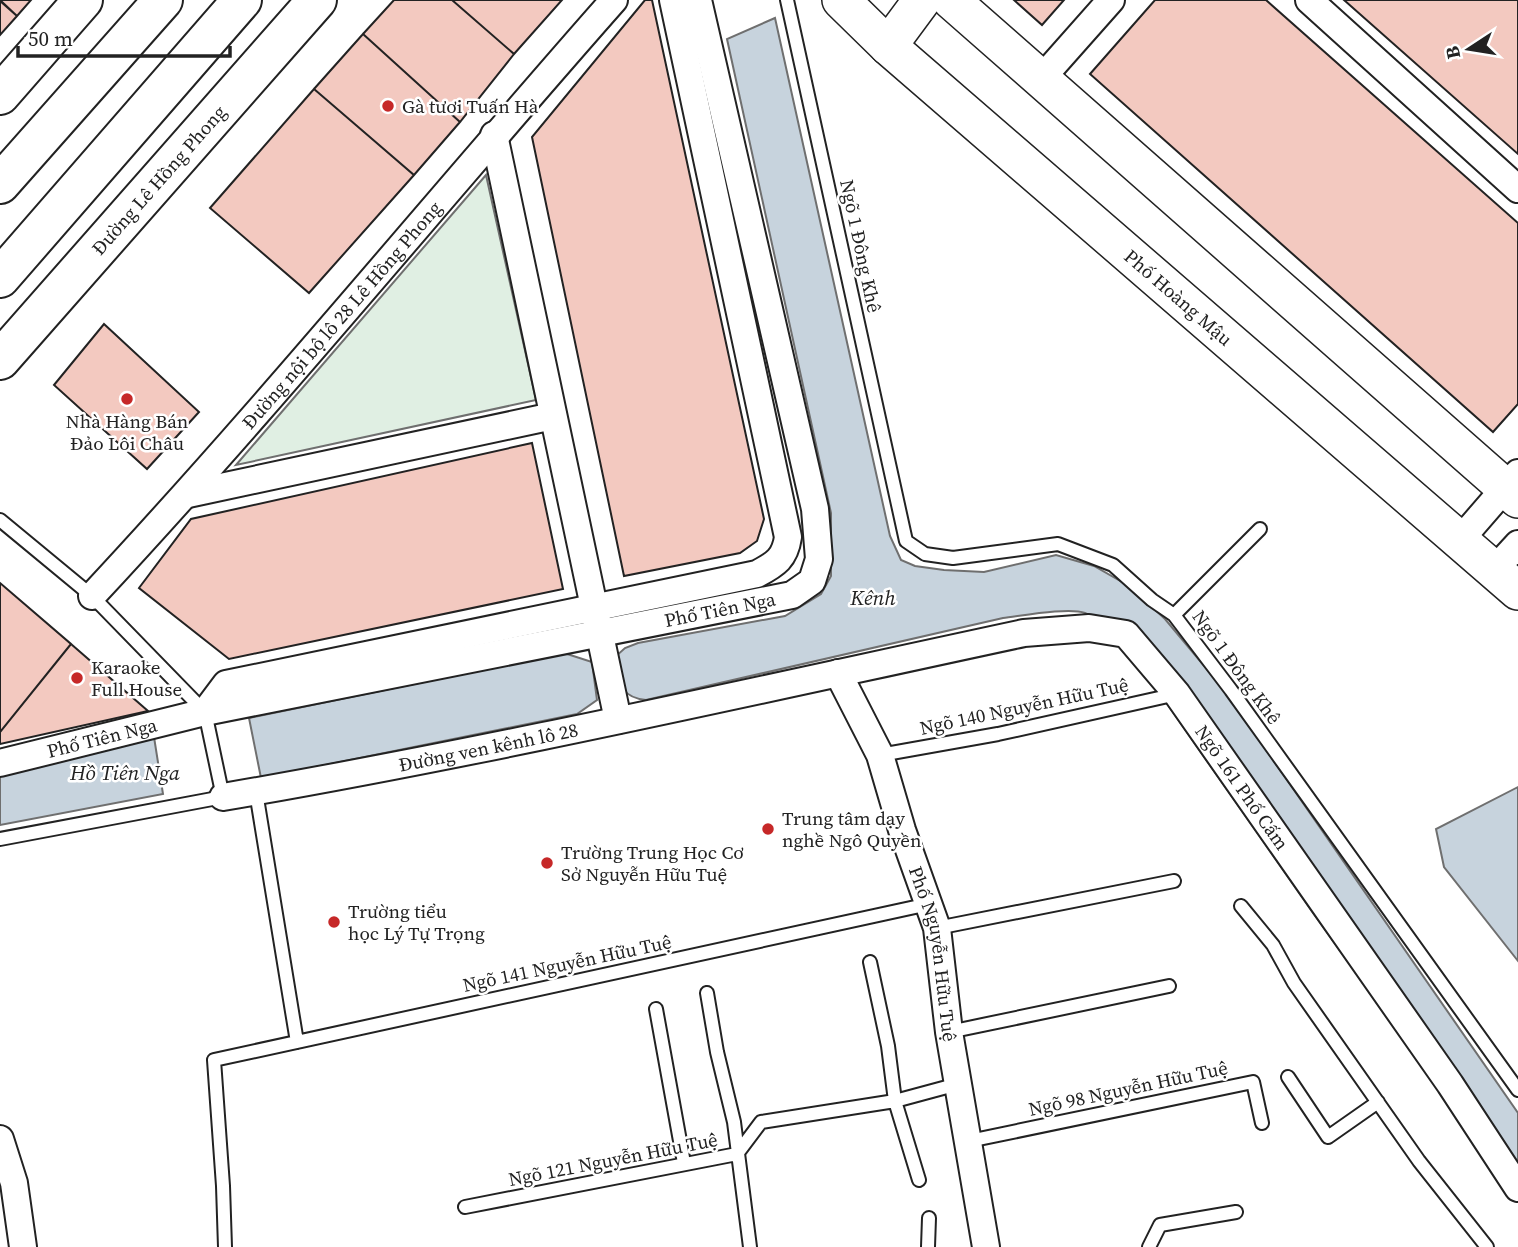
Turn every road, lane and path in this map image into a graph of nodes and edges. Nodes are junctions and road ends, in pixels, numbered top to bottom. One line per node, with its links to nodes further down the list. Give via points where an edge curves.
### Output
1 (83, 0): 16 (main road)
2 (163, 0): 18 (main road)
3 (242, 0): 20 (main road)
4 (317, 0): 21 (main road, Đường Lê Hồng Phong)
5 (614, 0): 17 (street, Đường nội bộ lô 28 Lê Hồng Phong)
6 (673, 0): 31 (street, Phố Tiên Nga, via 788,537 785,553 775,565 757,574)
7 (698, 0): 33 (street, Phố Tiên Nga, via 815,509 819,559 812,581 792,595)
8 (788, 0): 32 (lane, Ngõ 1 Đông Khê, via 906,541 925,554 953,558 1058,544 1113,565)
9 (841, 0): 14 (street, Phố Hoàng Mậu)
10 (922, 0): 14 (street)
11 (951, 0): 15 (street)
12 (1111, 0): 15 (street)
13 (1309, 0): 19 (street)
14 (888, 46): 27 (street, Phố Hoàng Mậu)
15 (1041, 79): 23 (street)
16 (0, 95)
17 (494, 135): 22 (street); 24 (street, Đường nội bộ lô 28 Lê Hồng Phong)
18 (0, 184)
19 (1518, 188)
20 (0, 278)
21 (0, 360)
22 (553, 416): 24 (street); 31 (street)
23 (1514, 487): 27 (street)
24 (188, 494): 30 (street, Đường nội bộ lô 28 Lê Hồng Phong)
25 (0, 520): 30 (lane)
26 (1260, 529): 32 (lane)
27 (1460, 540): 29 (street, Phố Hoàng Mậu)
28 (1518, 544): 29 (street)
29 (1506, 581)
30 (92, 596): 37 (lane)
31 (593, 608): 33 (street); 37 (street, Phố Tiên Nga, via 226,684)
32 (1174, 615): 54 (lane, Ngõ 1 Đông Khê)
33 (599, 634): 36 (street); 37 (street, Phố Tiên Nga)
34 (838, 673): 35 (street, Ngõ 161 Phố Cấm, via 1024,633 1089,628 1126,634); 36 (street, Đường ven kênh lô 28); 38 (street, Phố Nguyễn Hữu Tuệ)
35 (1177, 694): 38 (lane, Ngõ 140 Nguyễn Hữu Tuệ); 63 (street, Ngõ 161 Phố Cấm)
36 (618, 720): 41 (street, Đường ven kênh lô 28)
37 (207, 722): 39 (street, Phố Tiên Nga); 40 (lane)
38 (880, 755): 45 (street, Phố Nguyễn Hữu Tuệ)
39 (0, 763)
40 (222, 792): 41 (street, Đường ven kênh lô 28); 42 (lane)
41 (256, 792): 51 (lane)
42 (0, 839)
43 (1174, 881): 45 (lane, Ngõ 141 Nguyễn Hữu Tuệ)
44 (1241, 906): 56 (lane, via 1273,945 1294,983)
45 (933, 916): 50 (street, Phố Nguyễn Hữu Tuệ); 51 (lane, Ngõ 141 Nguyễn Hữu Tuệ)
46 (870, 962): 55 (lane)
47 (1169, 986): 50 (lane)
48 (707, 993): 60 (lane)
49 (656, 1009): 61 (lane)
50 (949, 1032): 53 (street, Phố Nguyễn Hữu Tuệ)
51 (298, 1042): 68 (lane, Ngõ 141 Nguyễn Hữu Tuệ, via 214,1060)
52 (1288, 1077): 56 (lane, via 1328,1137)
53 (958, 1084): 55 (lane, Ngõ 121 Nguyễn Hữu Tuệ); 59 (street, Phố Nguyễn Hữu Tuệ)
54 (1518, 1090)
55 (895, 1101): 60 (lane, Ngõ 121 Nguyễn Hữu Tuệ, via 761,1122); 62 (lane)
56 (1378, 1102): 73 (lane)
57 (1262, 1123): 59 (lane, Ngõ 98 Nguyễn Hữu Tuệ, via 1253,1082)
58 (0, 1139): 67 (street, via 14,1183)
59 (970, 1141): 71 (street, Phố Nguyễn Hữu Tuệ)
60 (737, 1154): 61 (lane, Ngõ 121 Nguyễn Hữu Tuệ); 69 (lane)
61 (684, 1163): 64 (lane, Ngõ 121 Nguyễn Hữu Tuệ)
62 (919, 1180)
63 (1518, 1188)
64 (465, 1207)
65 (1237, 1212): 72 (lane, via 1160,1225)
66 (929, 1218): 70 (lane)
67 (23, 1247)
68 (225, 1247)
69 (750, 1247)
70 (928, 1247)
71 (986, 1247)
72 (1149, 1247)
73 (1487, 1247)

